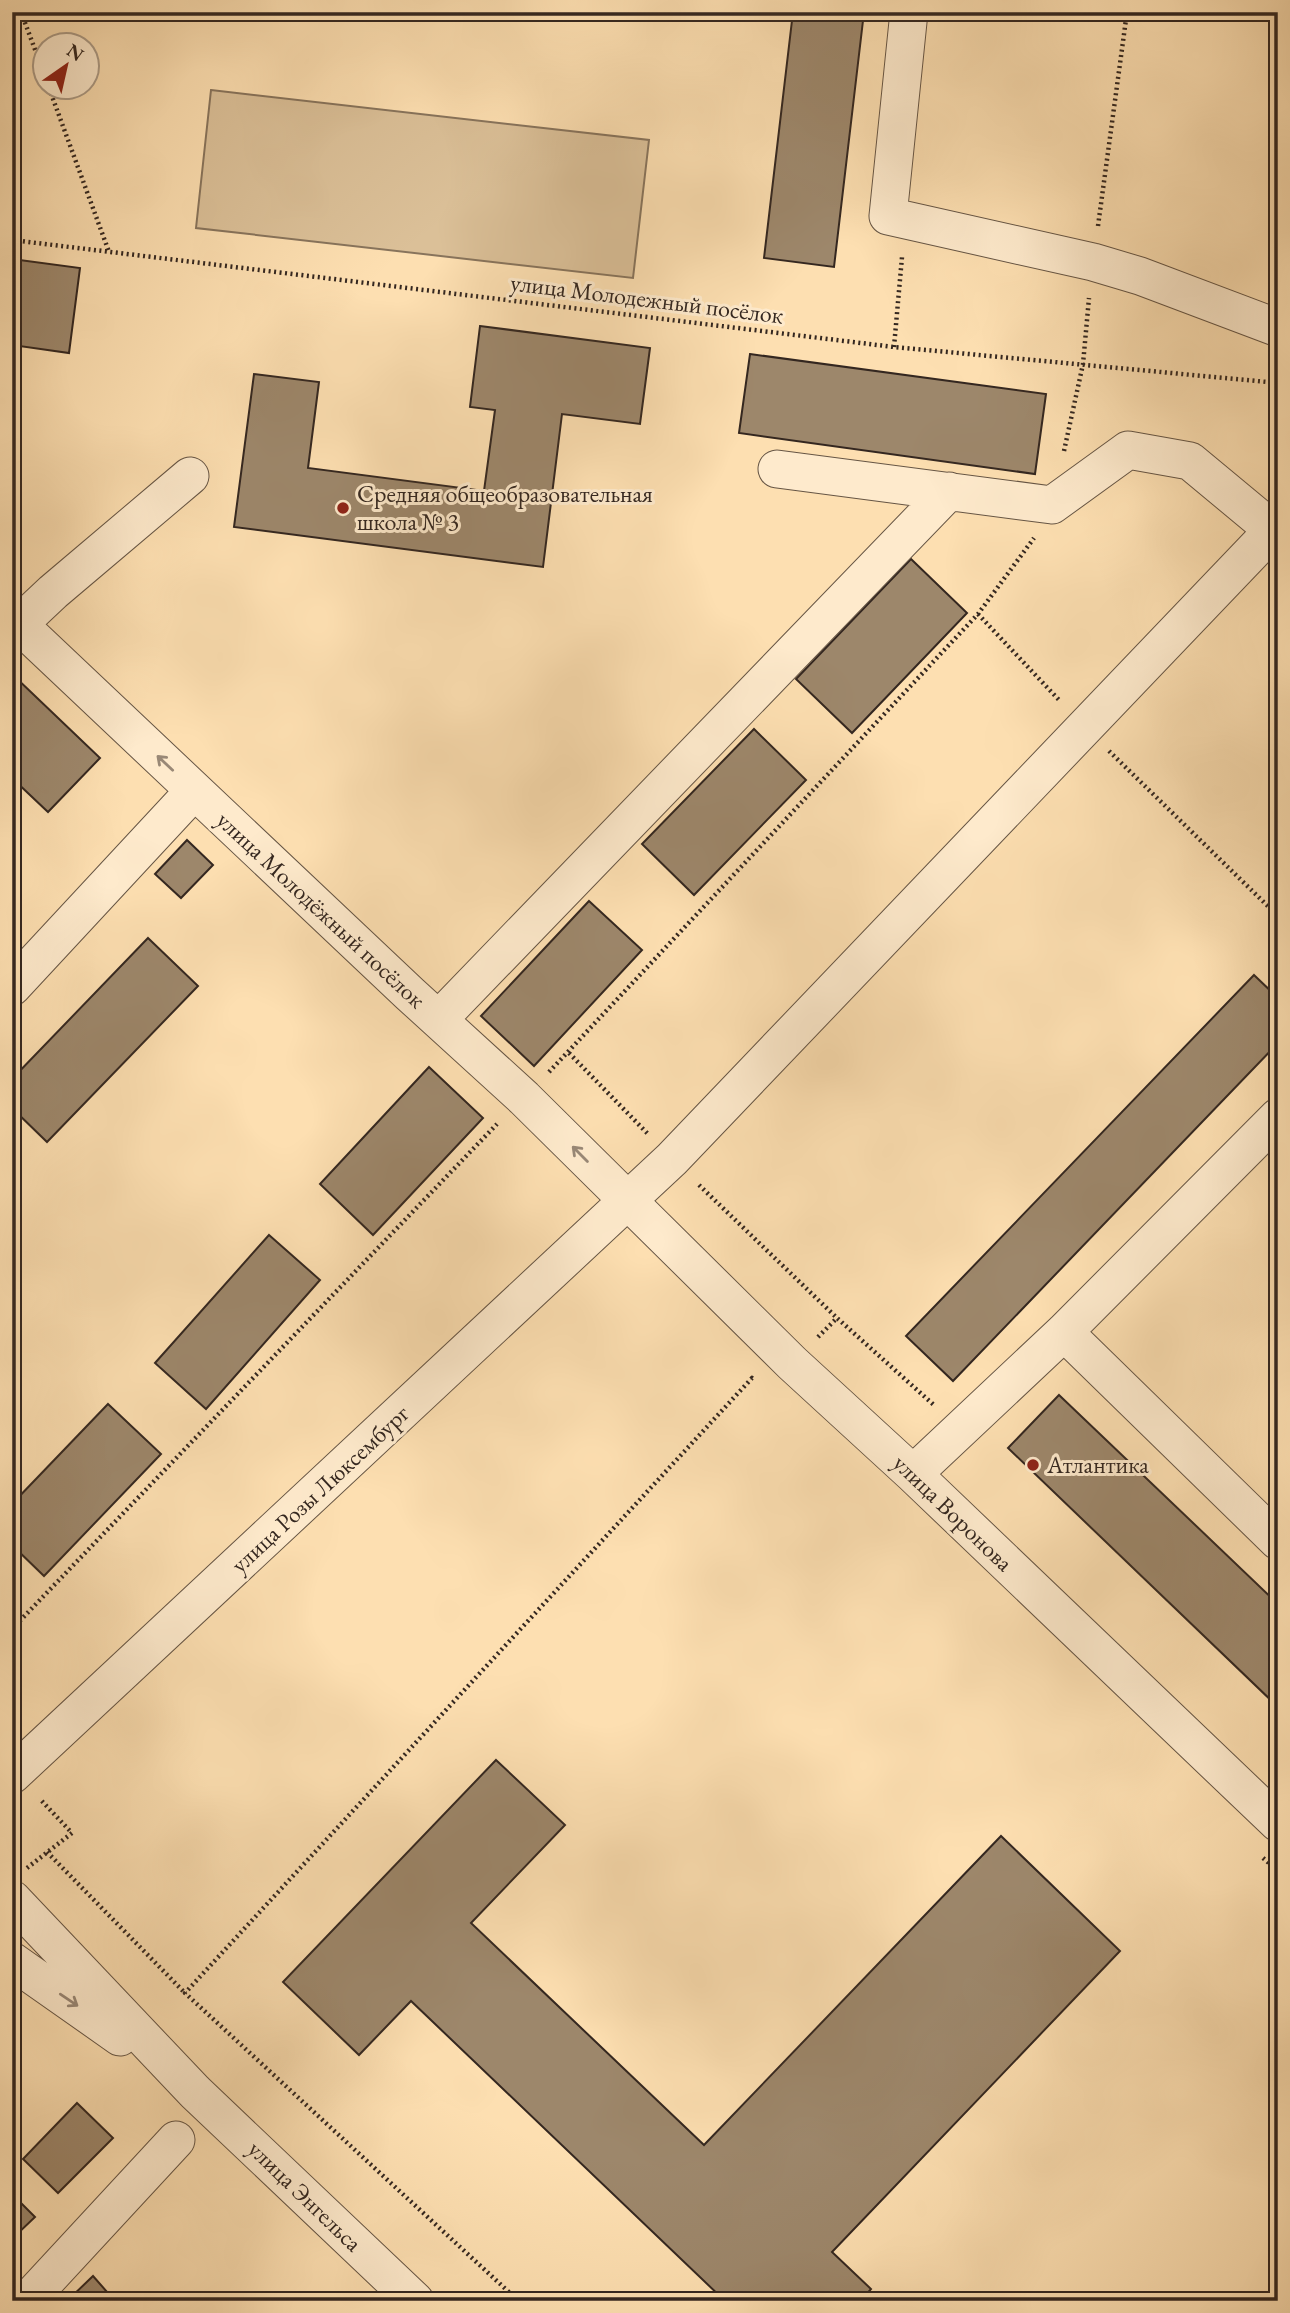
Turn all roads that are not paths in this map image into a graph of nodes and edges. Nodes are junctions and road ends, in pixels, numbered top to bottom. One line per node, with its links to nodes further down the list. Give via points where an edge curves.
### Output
1 (909, 12): 2 (street, via 888,216 1093,262)
2 (1278, 328)
3 (777, 469): 5 (street)
4 (190, 477): 7 (street)
5 (949, 491): 6 (street, via 1052,505 1128,450 1189,461); 10 (street)
6 (1275, 527): 12 (street, улица Розы Люксембург)
7 (15, 621): 8 (street, улица Молодёжный посёлок, one-way to 7)
8 (194, 791): 9 (street); 10 (street, улица Молодёжный посёлок)
9 (12, 987)
10 (439, 1019): 12 (street, улица Молодёжный посёлок, one-way to 10)
11 (1278, 1117): 13 (street)
12 (628, 1203): 14 (street, улица Воронова); 16 (street, улица Розы Люксембург)
13 (1064, 1332): 14 (street); 15 (street)
14 (913, 1475): 17 (street, улица Воронова)
15 (1278, 1541)
16 (13, 1774)
17 (1268, 1838)
18 (17, 1886): 20 (street, улица Энгельса)
19 (12, 1961): 20 (street, улица Энгельса, one-way to 20)
20 (195, 2092): 23 (street, улица Энгельса)
21 (176, 2140): 22 (street)
22 (27, 2301)
23 (415, 2301)

